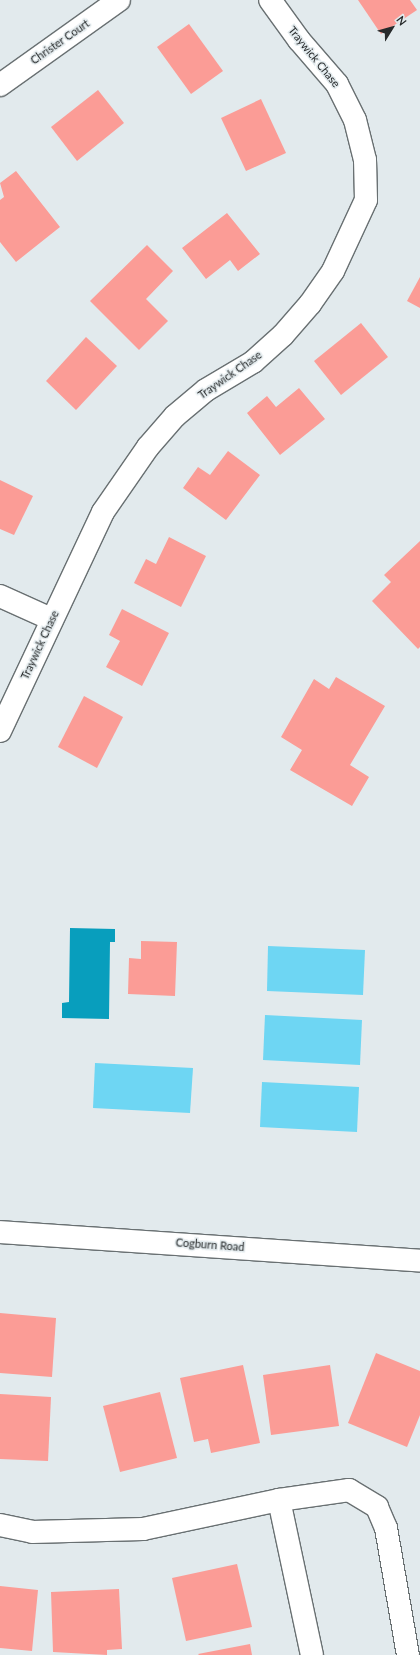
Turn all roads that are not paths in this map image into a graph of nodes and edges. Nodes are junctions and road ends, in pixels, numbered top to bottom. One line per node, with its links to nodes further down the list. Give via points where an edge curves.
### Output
1 (119, 0): 3 (street, Christer Court)
2 (270, 0): 5 (street, Traywick Chase, via 299,40 337,84 355,120 365,160 366,200 333,271 283,335 253,362 201,394 175,416 148,447 103,512)
3 (0, 85)
4 (0, 596): 5 (street)
5 (52, 619): 6 (street, Traywick Chase)
6 (0, 731)
7 (0, 1232): 8 (street, Cogburn Road)
8 (420, 1262)
9 (279, 1500): 10 (street, via 143,1529 32,1532); 11 (street); 12 (street, via 349,1490 377,1507 386,1528)
10 (0, 1525)
11 (312, 1655)
12 (408, 1655)

